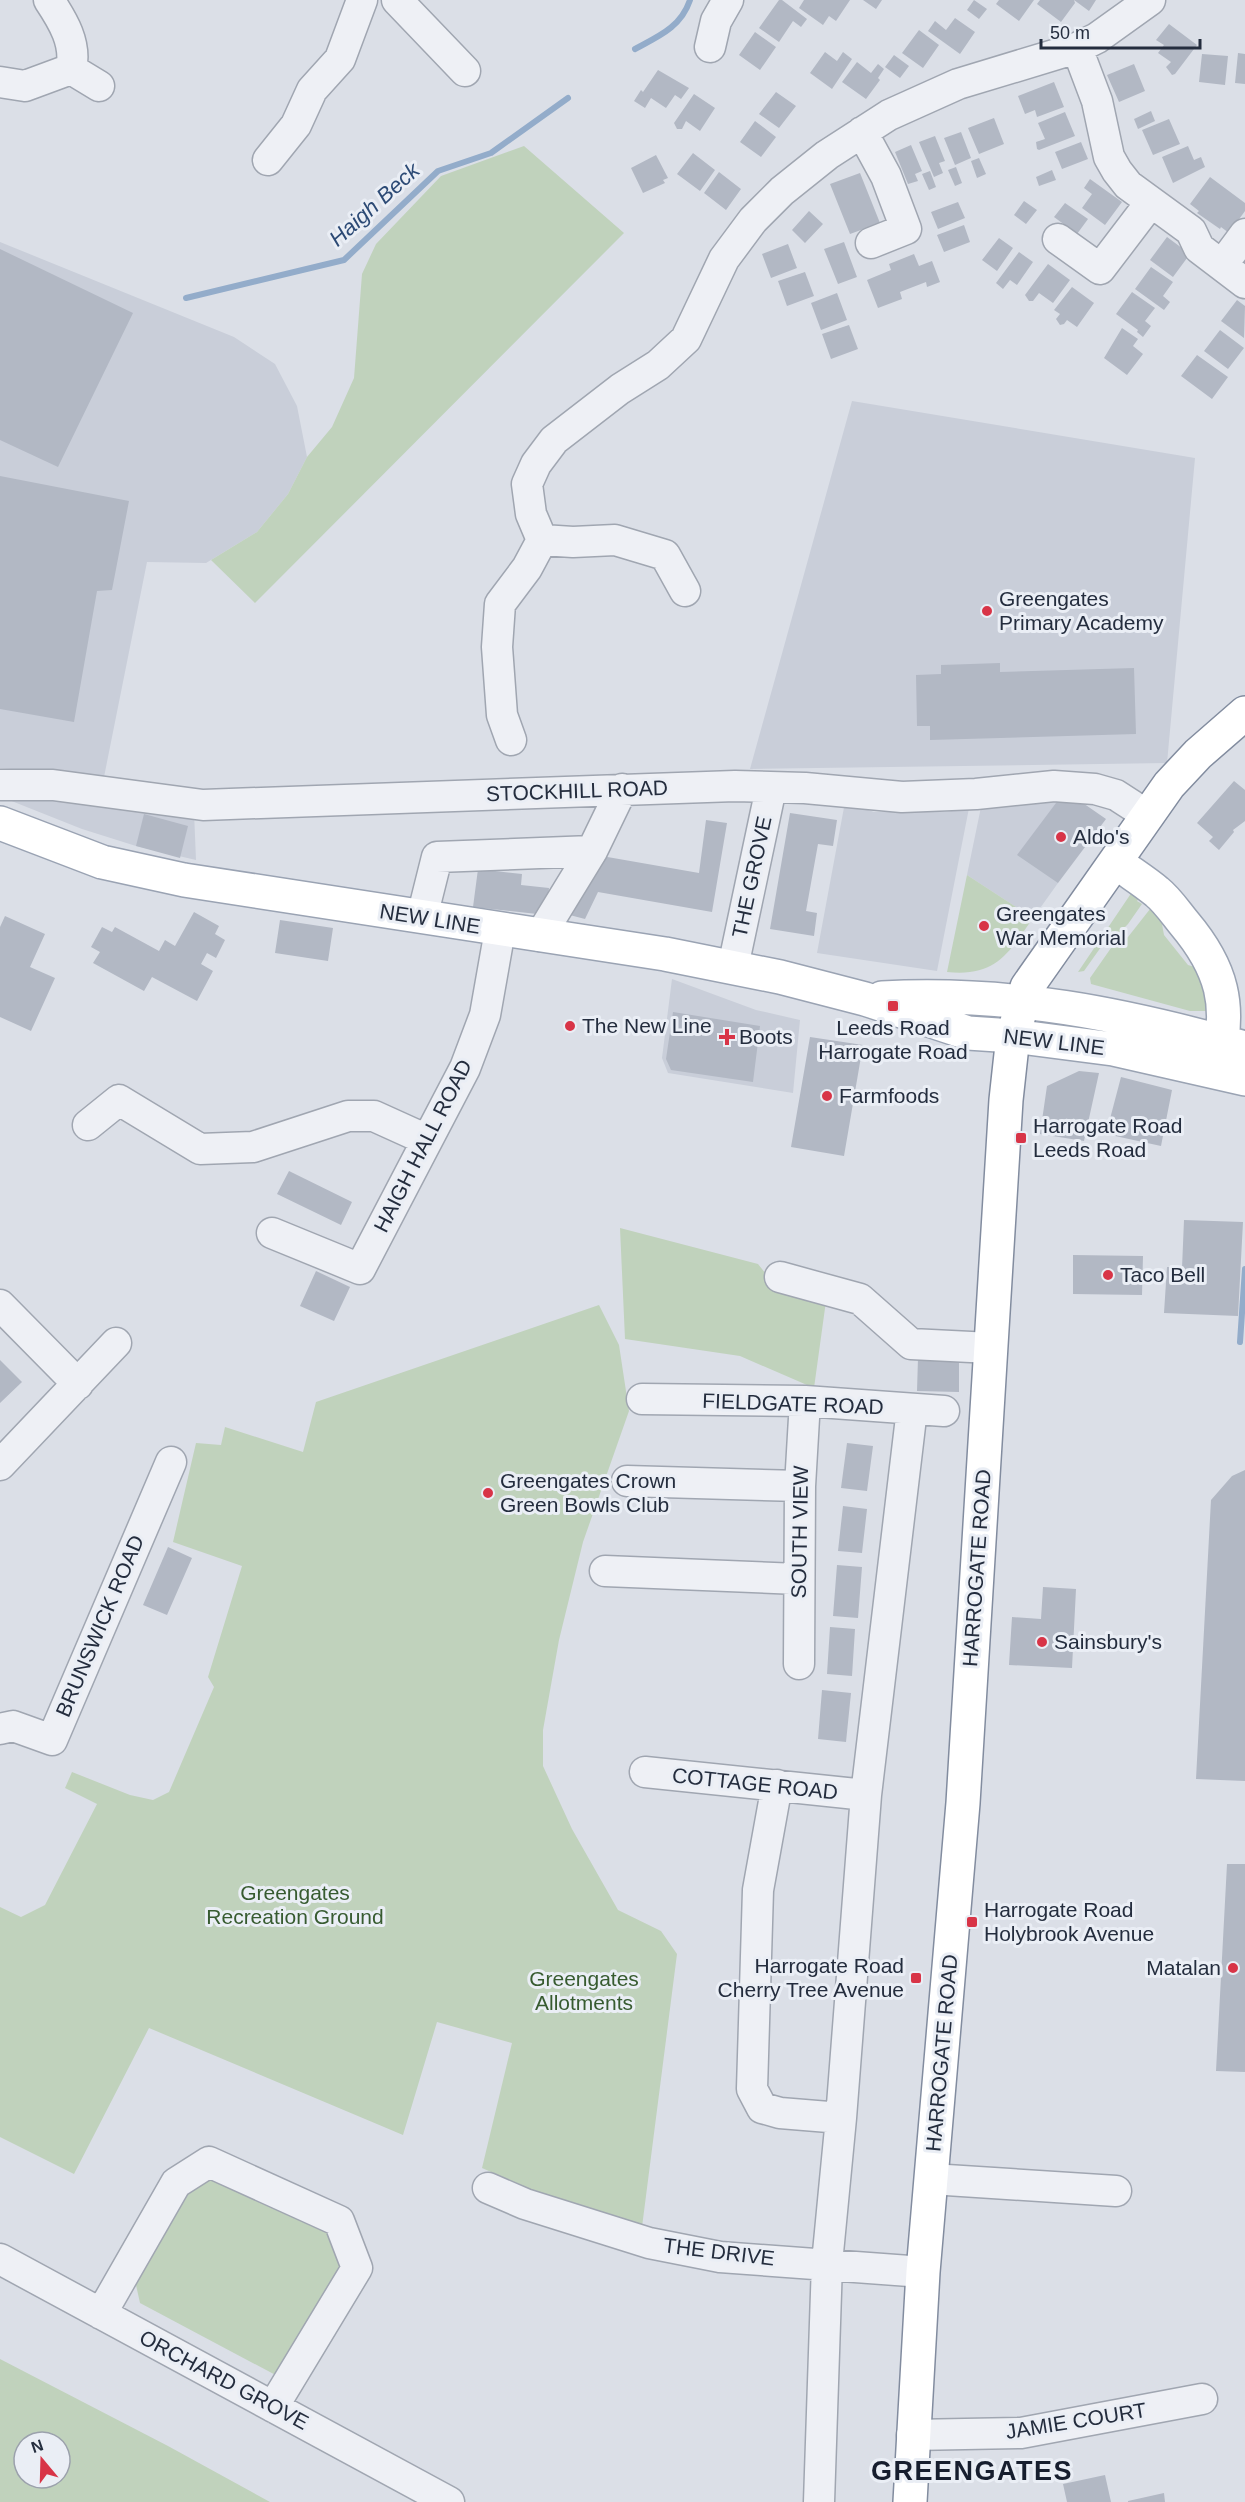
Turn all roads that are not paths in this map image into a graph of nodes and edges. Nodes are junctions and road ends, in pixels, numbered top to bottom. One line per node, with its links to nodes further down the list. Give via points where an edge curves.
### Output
1 (49, 0): 8 (street, via 69,38 74,55)
2 (362, 0): 13 (street, via 340,59 312,90 296,125)
3 (397, 0): 9 (street)
4 (728, 0): 6 (street, via 716,21)
5 (1150, 0): 7 (street)
6 (710, 47)
7 (1077, 48): 12 (street, via 958,84 889,115); 14 (street, via 1097,101 1109,157 1128,185)
8 (71, 69): 10 (street, via 25,86); 11 (street)
9 (465, 70)
10 (0, 82)
11 (99, 86)
12 (862, 132): 17 (street, via 886,176 906,229); 19 (street, via 804,172 747,227 724,259 686,339 658,365 554,440 527,484 531,514)
13 (268, 160)
14 (1151, 202): 16 (street, via 1100,269); 18 (street, via 1191,231 1199,248)
15 (1245, 234): 18 (street)
16 (1058, 239)
17 (872, 243)
18 (1234, 274)
19 (542, 540): 20 (street, via 615,540 665,555); 22 (street, via 500,604 497,647 502,715)
20 (685, 591)
21 (1245, 713): 26 (main road, HARROGATE ROAD, via 1198,754)
22 (511, 740)
23 (0, 785): 25 (street, STOCKHILL ROAD, via 53,785 203,805)
24 (771, 788): 25 (street, STOCKHILL ROAD); 26 (street, STOCKHILL ROAD, via 902,797 1054,786 1084,788 1116,795); 33 (street, THE GROVE)
25 (622, 789): 28 (street)
26 (1147, 814): 29 (main road, HARROGATE ROAD)
27 (0, 823): 30 (main road, NEW LINE, via 108,863 183,880)
28 (592, 851): 30 (street, via 437,856); 32 (street)
29 (1116, 862): 35 (main road, HARROGATE ROAD, via 1033,978); 37 (main road, via 1164,899 1207,952 1220,984)
30 (422, 917): 31 (main road, NEW LINE)
31 (500, 930): 32 (main road, NEW LINE); 39 (street, HAIGH HALL ROAD, via 485,1015 465,1068)
32 (540, 936): 33 (main road, NEW LINE)
33 (733, 967): 34 (main road, NEW LINE)
34 (866, 999): 35 (main road, NEW LINE, via 936,995); 36 (main road, NEW LINE, via 968,1033)
35 (1022, 1000): 36 (main road, HARROGATE ROAD); 37 (main road, NEW LINE, via 1074,1007)
36 (1013, 1036): 37 (main road, NEW LINE); 44 (main road, HARROGATE ROAD)
37 (1232, 1060)
38 (87, 1125): 39 (street, via 119,1100 200,1149 253,1147 348,1116 374,1116)
39 (427, 1140): 40 (street, HAIGH HALL ROAD, via 360,1269)
40 (272, 1233)
41 (780, 1277): 44 (street, via 860,1299 911,1344)
42 (0, 1305): 45 (street)
43 (116, 1343): 45 (street)
44 (991, 1348): 62 (main road, HARROGATE ROAD, via 963,1803)
45 (78, 1384): 51 (street)
46 (642, 1399): 47 (street, FIELDGATE ROAD)
47 (805, 1401): 48 (street, FIELDGATE ROAD); 53 (street, SOUTH VIEW)
48 (912, 1409): 49 (street, FIELDGATE ROAD); 60 (street)
49 (944, 1411)
50 (171, 1462): 57 (street, BRUNSWICK ROAD, via 52,1740 13,1726)
51 (0, 1465)
52 (627, 1481): 53 (street)
53 (800, 1486): 55 (street, SOUTH VIEW)
54 (605, 1571): 55 (street)
55 (798, 1579): 56 (street, SOUTH VIEW)
56 (799, 1664)
57 (0, 1729)
58 (645, 1772): 59 (street, COTTAGE ROAD)
59 (777, 1785): 60 (street, COTTAGE ROAD); 61 (street, via 758,1890 752,2089 762,2108)
60 (866, 1795): 61 (street)
61 (841, 2118): 66 (street)
62 (931, 2179): 64 (street); 67 (main road, HARROGATE ROAD)
63 (488, 2188): 66 (street, THE DRIVE, via 525,2204 648,2243 720,2257)
64 (1116, 2191)
65 (0, 2259): 68 (street, ORCHARD GROVE)
66 (827, 2263): 67 (street, THE DRIVE); 73 (street)
67 (923, 2272): 71 (main road, HARROGATE ROAD)
68 (101, 2314): 70 (street, ORCHARD GROVE); 70 (street, via 176,2183 209,2162 339,2221 357,2268)
69 (1202, 2399): 71 (street, JAMIE COURT, via 1021,2433)
70 (273, 2407): 72 (street, ORCHARD GROVE)
71 (912, 2435): 74 (main road, HARROGATE ROAD)
72 (449, 2502)
73 (819, 2502)
74 (910, 2502)

